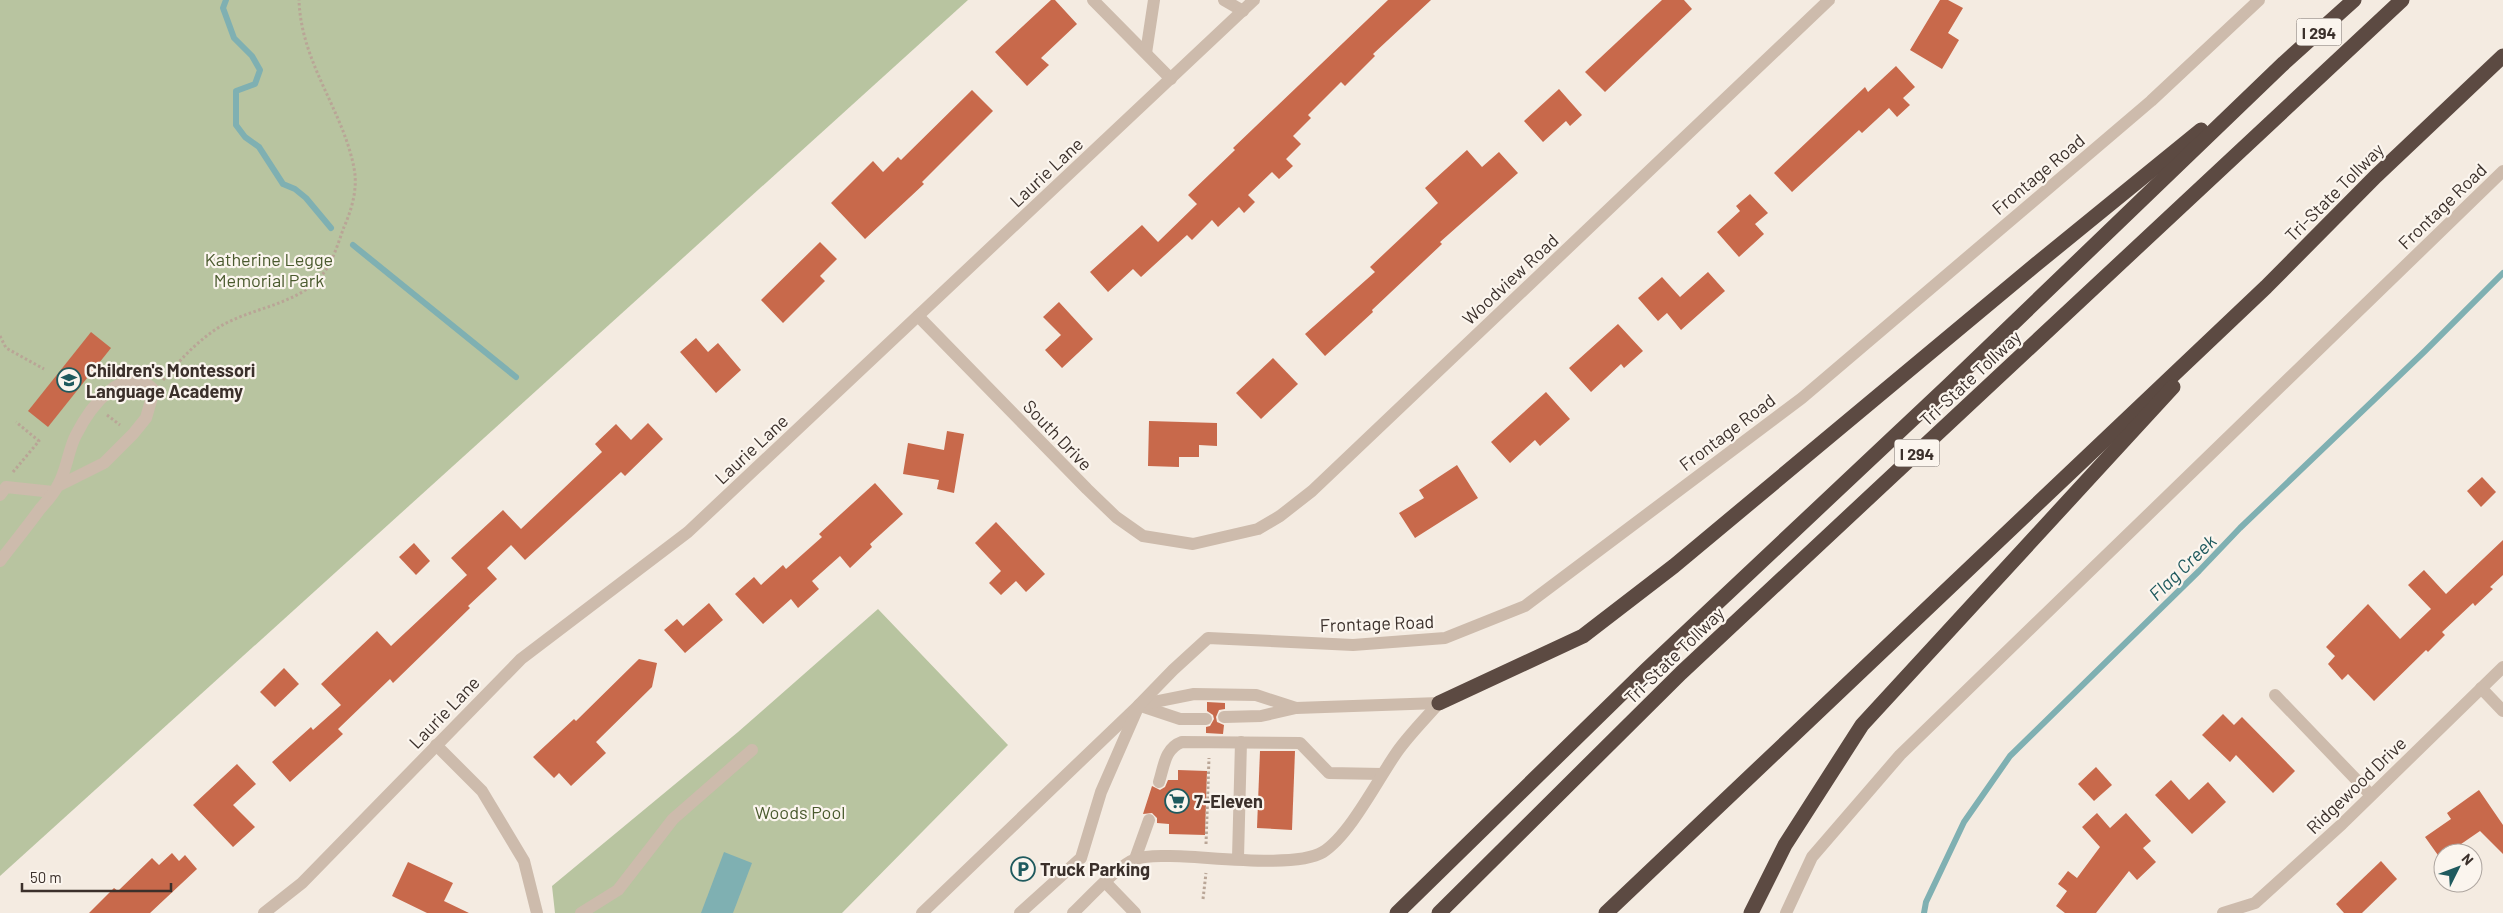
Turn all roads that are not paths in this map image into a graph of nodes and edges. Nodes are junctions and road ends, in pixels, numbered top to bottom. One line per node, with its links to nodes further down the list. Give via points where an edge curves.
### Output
1 (1093, 0): 10 (street)
2 (1154, 0): 10 (street)
3 (1224, 0): 9 (street)
4 (1254, 0): 9 (street, Laurie Lane)
5 (1829, 0): 19 (street, Woodview Road, via 1312,491 1258,529)
6 (2259, 0): 25 (street, Frontage Road, via 2151,101 1802,398 1525,606 1445,638 1353,645 1208,638)
7 (2354, 0): 12 (highway, Tri-State Tollway / I 294)
8 (2402, 0): 49 (highway, Tri-State Tollway / I 294, via 1681,673)
9 (1243, 11): 13 (street, Laurie Lane)
10 (1146, 54): 13 (street)
11 (2503, 56): 15 (highway, Tri-State Tollway, via 2376,176)
12 (2284, 63): 24 (highway, via 1674,566 1584,636); 48 (highway, Tri-State Tollway / I 294, via 1646,670)
13 (1170, 78): 16 (street, Laurie Lane)
14 (2503, 171): 52 (street, Frontage Road, via 1900,755 1812,857)
15 (2266, 287): 50 (highway, Tri-State Tollway); 51 (highway, via 1862,725 1785,845)
16 (918, 316): 19 (street, South Drive, via 1116,516 1143,536); 31 (street, Laurie Lane, via 688,532 521,659)
17 (56, 489): 17 (street, via 75,436 96,406 122,382 133,379 146,381 154,390 146,418 133,434 104,463); 18 (street, via 6,487); 20 (street)
18 (0, 495)
19 (1193, 544)
20 (0, 561)
21 (2503, 667): 22 (street, Ridgewood Drive)
22 (2481, 688): 27 (street); 35 (street, Ridgewood Drive)
23 (2275, 695): 35 (street)
24 (1439, 703): 26 (street); 33 (street)
25 (1139, 705): 26 (street, via 1194,694 1256,694); 29 (street, via 1180,718); 44 (street, Frontage Road); 45 (street, via 1100,792 1081,858)
26 (1296, 708): 28 (street, via 1261,716)
27 (2503, 711)
28 (1224, 717)
29 (1206, 718)
30 (1241, 742): 33 (street, via 1300,743 1329,773); 34 (street, via 1182,742 1174,745 1167,755); 37 (street)
31 (436, 745): 41 (street, Laurie Lane, via 302,883); 42 (street, via 482,791 524,861)
32 (752, 750): 43 (street, via 673,818 618,890)
33 (1382, 774): 37 (street, via 1338,840 1323,852 1306,859 1285,861)
34 (1159, 782)
35 (2371, 795): 40 (street, Ridgewood Drive)
36 (1149, 820): 38 (street)
37 (1238, 858): 38 (street, via 1154,856)
38 (1135, 859): 39 (street)
39 (1106, 882): 46 (street); 47 (street)
40 (2259, 908): 53 (street, Ridgewood Drive)
41 (264, 913)
42 (537, 913)
43 (581, 913)
44 (922, 913)
45 (1020, 913)
46 (1073, 913)
47 (1135, 913)
48 (1397, 913)
49 (1439, 913)
50 (1606, 913)
51 (1751, 913)
52 (1786, 913)
53 (2223, 913)

